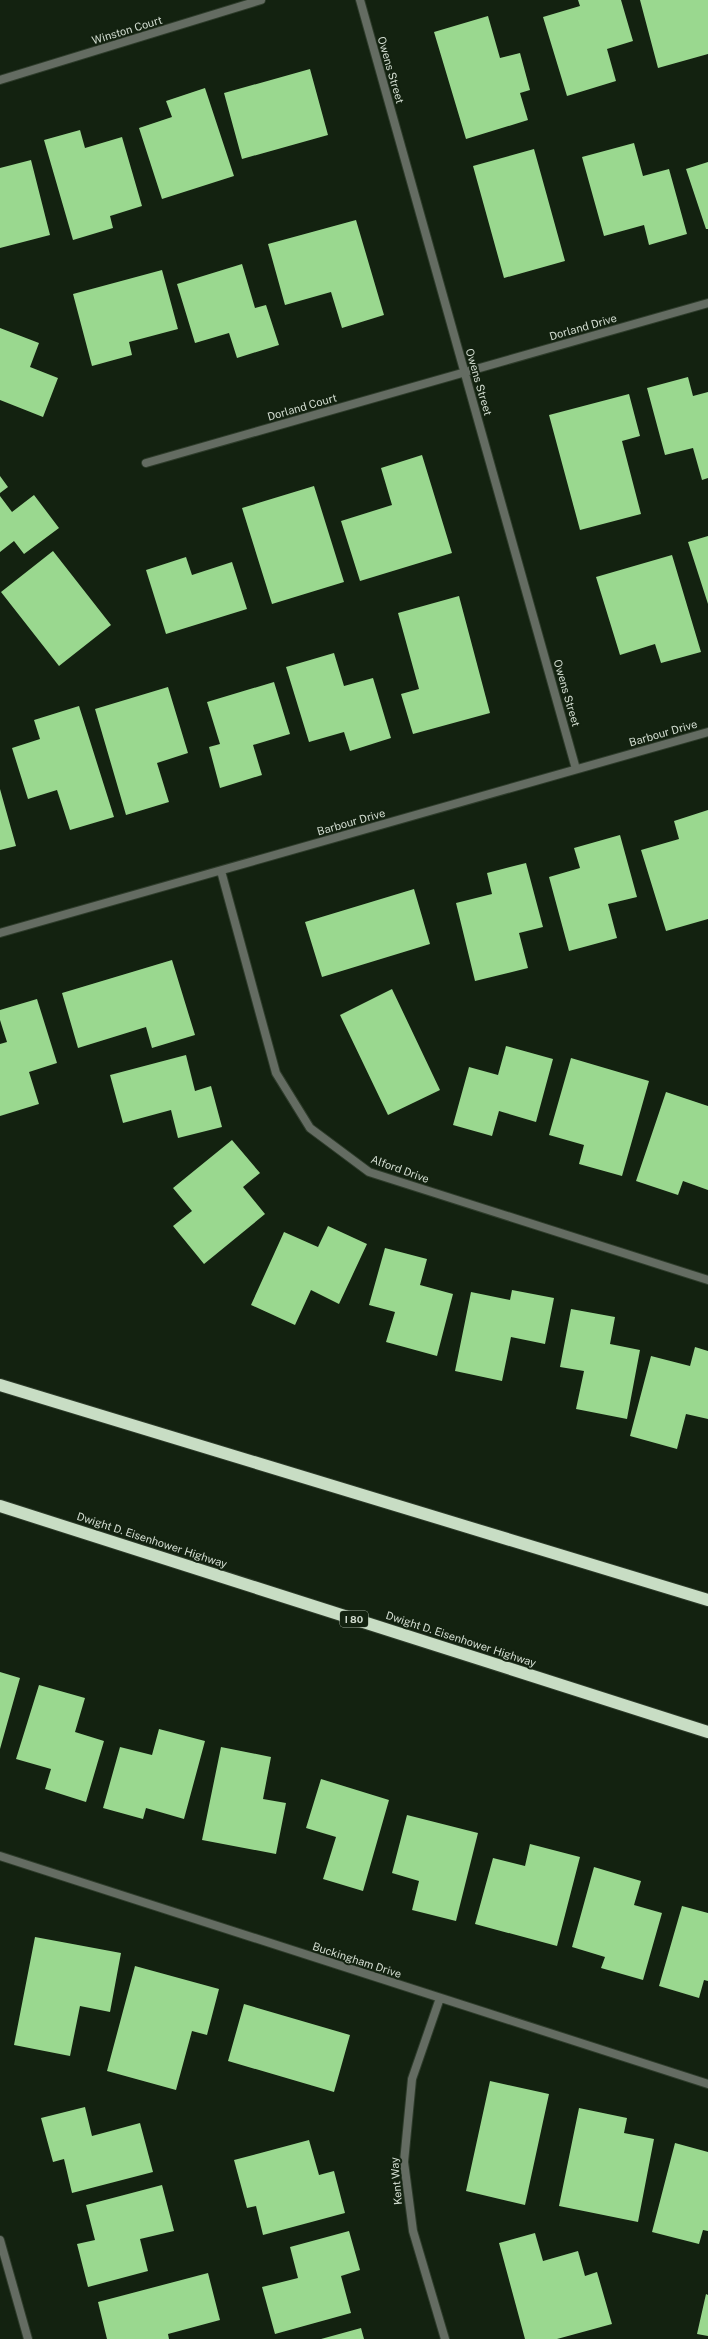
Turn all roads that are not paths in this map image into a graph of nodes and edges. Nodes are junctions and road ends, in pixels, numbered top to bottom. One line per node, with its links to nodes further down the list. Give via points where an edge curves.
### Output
1 (261, 0): 3 (street, Winston Court)
2 (360, 0): 5 (street, Owens Street)
3 (0, 80)
4 (708, 303): 5 (street, Dorland Drive)
5 (464, 372): 6 (street, Dorland Court); 8 (street, Owens Street)
6 (146, 463)
7 (708, 732): 8 (street, Barbour Drive)
8 (576, 769): 9 (street, Barbour Drive)
9 (221, 871): 10 (street, Barbour Drive); 11 (street, Alford Drive, via 276,1073 310,1128 369,1172)
10 (0, 933)
11 (708, 1280)
12 (0, 1385): 14 (highway)
13 (0, 1506): 15 (highway, Dwight D. Eisenhower Highway / I 80)
14 (708, 1600)
15 (708, 1732)
16 (0, 1856): 17 (street, Buckingham Drive)
17 (440, 1998): 18 (street, Buckingham Drive); 21 (street, Kent Way, via 412,2079 404,2162 413,2231)
18 (708, 2084)
19 (0, 2240): 20 (street)
20 (28, 2339)
21 (444, 2339)

